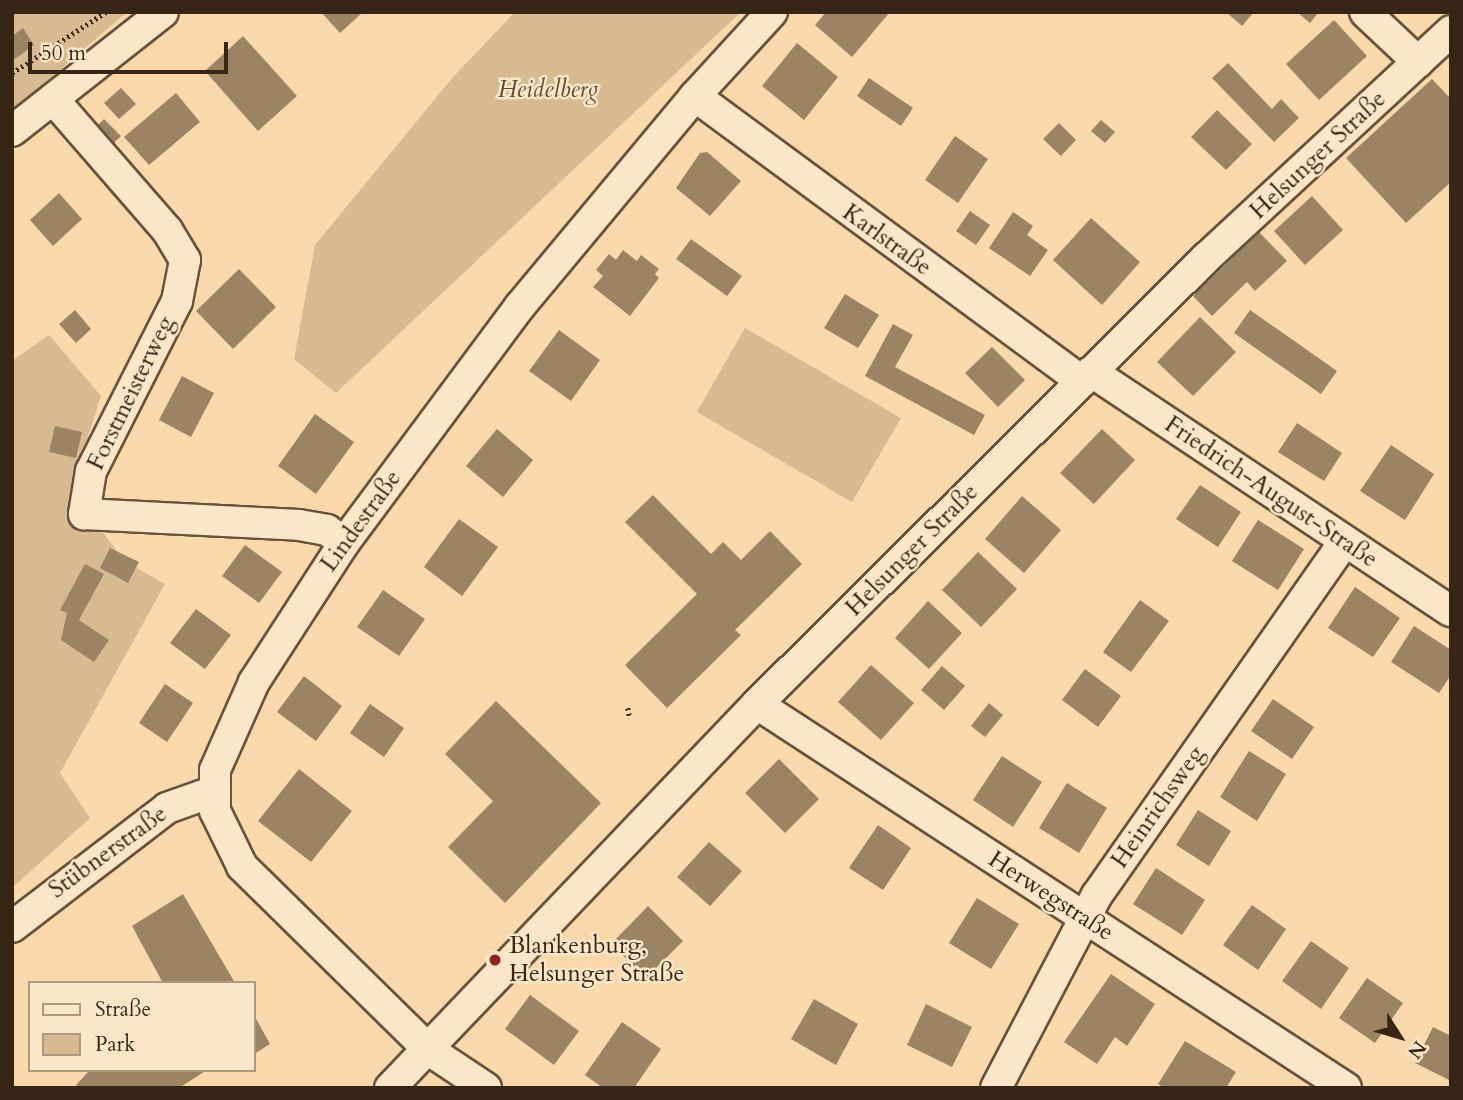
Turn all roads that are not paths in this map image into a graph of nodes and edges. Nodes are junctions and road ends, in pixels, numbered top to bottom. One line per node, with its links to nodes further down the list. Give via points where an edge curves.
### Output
1 (163, 12): 7 (street)
2 (772, 12): 6 (street, Lindestraße)
3 (1365, 12): 5 (street)
4 (1451, 31): 5 (street, Helsunger Straße)
5 (1418, 62): 9 (street, Helsunger Straße, via 1206,258)
6 (695, 96): 9 (street, Karlstraße); 11 (street, Lindestraße, via 520,306)
7 (53, 99): 8 (street); 11 (street, Forstmeisterweg, via 167,230 185,260 177,301 91,471 84,514 299,525 327,530)
8 (12, 131)
9 (1087, 376): 10 (street, Friedrich-August-Straße); 13 (street, Helsunger Straße)
10 (1345, 541): 12 (street, Friedrich-August-Straße); 15 (street, Heinrichsweg, via 1097,895)
11 (344, 542): 14 (street, Lindestraße, via 254,682 226,738)
12 (1451, 611)
13 (757, 704): 15 (street, Herwegstraße); 17 (street, Helsunger Straße)
14 (212, 792): 16 (street, Stübnerstraße, via 167,808); 17 (street, Lindestraße, via 220,827 242,866)
15 (1086, 919): 20 (street, Heinrichsweg); 21 (street, Herwegstraße)
16 (12, 927)
17 (429, 1050): 18 (street, Helsunger Straße); 19 (street, Lindestraße)
18 (390, 1088)
19 (486, 1088)
20 (996, 1088)
21 (1346, 1088)

